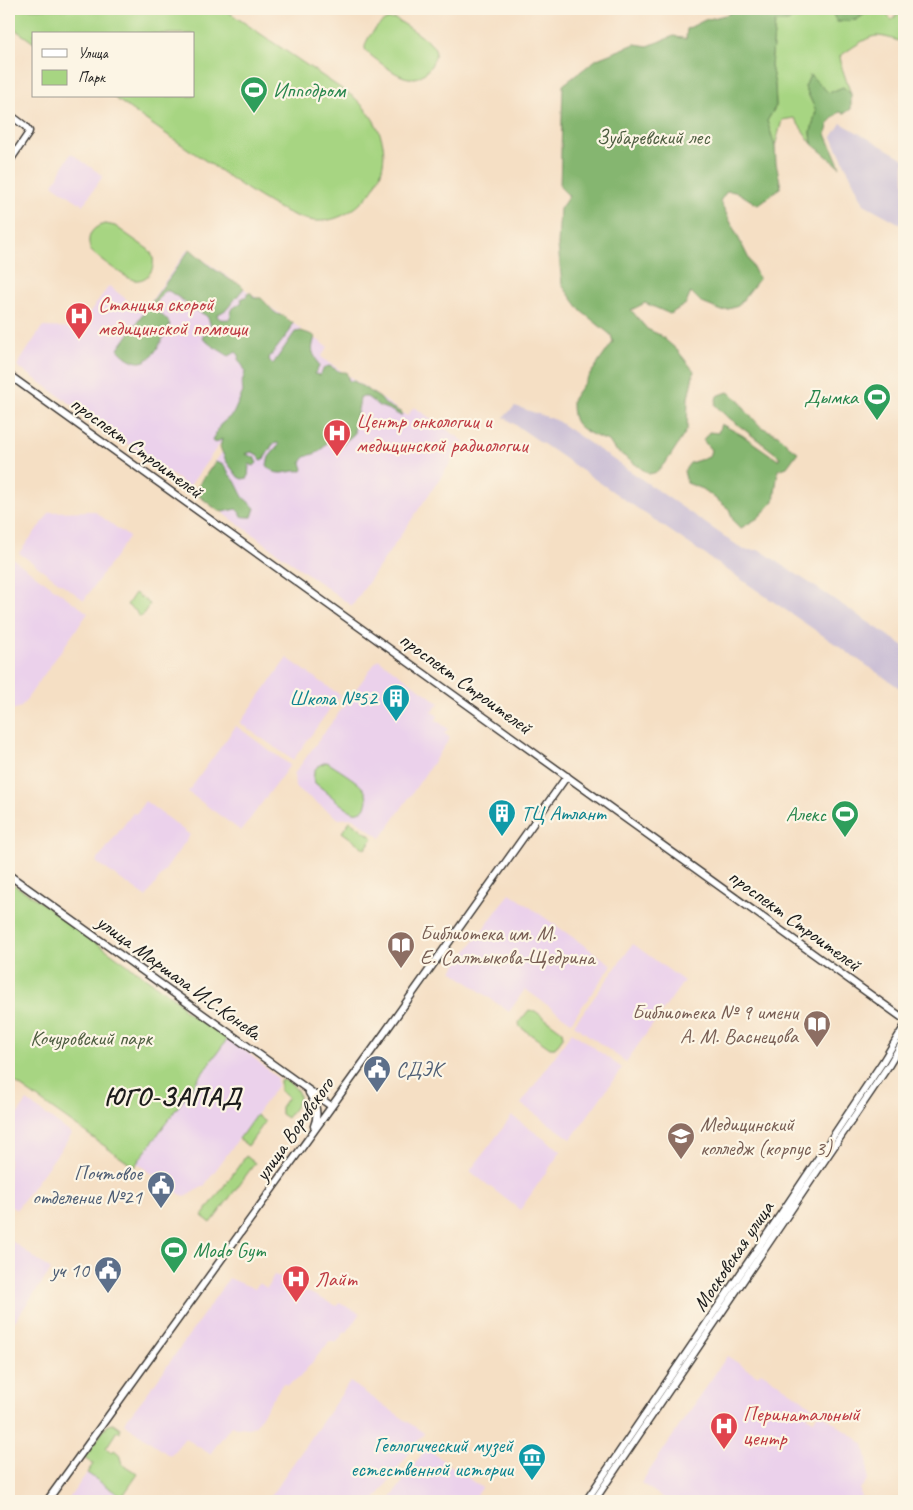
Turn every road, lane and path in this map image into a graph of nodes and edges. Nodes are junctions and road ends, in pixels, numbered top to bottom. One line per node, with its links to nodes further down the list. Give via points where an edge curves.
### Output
1 (9, 114): 2 (main road, via 28,129)
2 (9, 162)
3 (9, 375): 4 (main road, проспект Строителей)
4 (567, 776): 6 (main road, проспект Строителей); 10 (main road, улица Воровского)
5 (9, 875): 9 (main road, улица Маршала И.С.Конева)
6 (904, 1018)
7 (904, 1027): 12 (main road, Московская улица)
8 (904, 1037): 12 (main road, Московская улица, via 889,1065)
9 (305, 1088): 10 (main road, улица Маршала И.С.Конева); 11 (main road, via 317,1112)
10 (330, 1106): 11 (main road, улица Воровского)
11 (311, 1134): 14 (main road, улица Воровского)
12 (632, 1439): 13 (main road, Московская улица)
13 (607, 1476): 15 (main road, Московская улица); 16 (main road, Московская улица)
14 (47, 1501)
15 (586, 1501)
16 (594, 1501)

